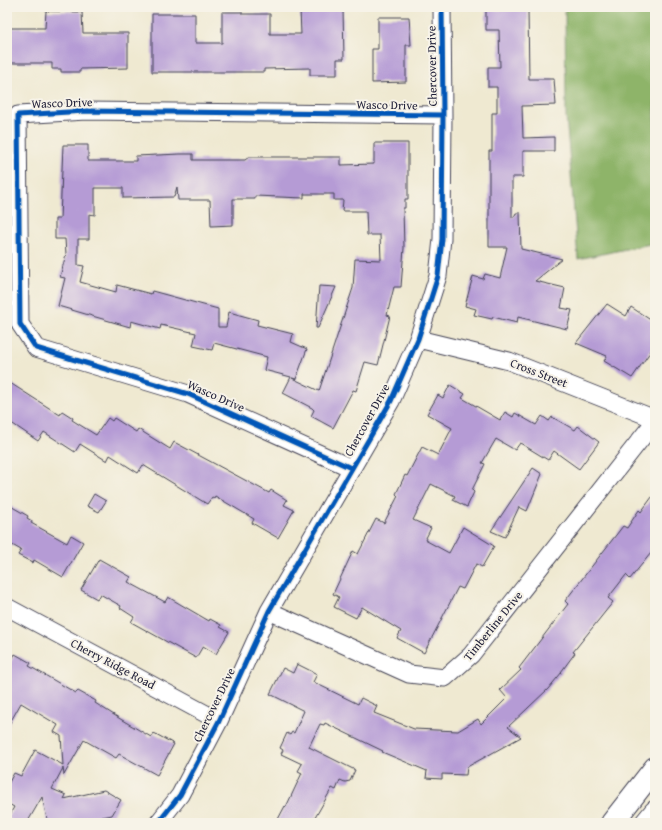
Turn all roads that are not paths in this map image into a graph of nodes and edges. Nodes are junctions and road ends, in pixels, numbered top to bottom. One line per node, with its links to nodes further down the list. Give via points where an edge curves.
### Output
1 (442, 7): 2 (street, Chercover Drive)
2 (443, 115): 3 (street, Chercover Drive, via 442,239 438,276); 5 (street, Wasco Drive, via 86,111 18,115 20,324 36,348 188,394)
3 (418, 339): 4 (street, Cross Street, via 509,361); 5 (street, Chercover Drive, via 391,401)
4 (655, 420): 7 (street, Timberline Drive, via 471,655 445,678 409,674)
5 (351, 468): 7 (street, Chercover Drive)
6 (7, 607): 8 (street, Cherry Ridge Road)
7 (269, 611): 8 (street, Chercover Drive)
8 (219, 721): 11 (street, Chercover Drive, via 180,795)
9 (655, 768): 12 (highway)
10 (655, 812): 13 (highway)
11 (158, 823)
12 (612, 823)
13 (646, 823)

